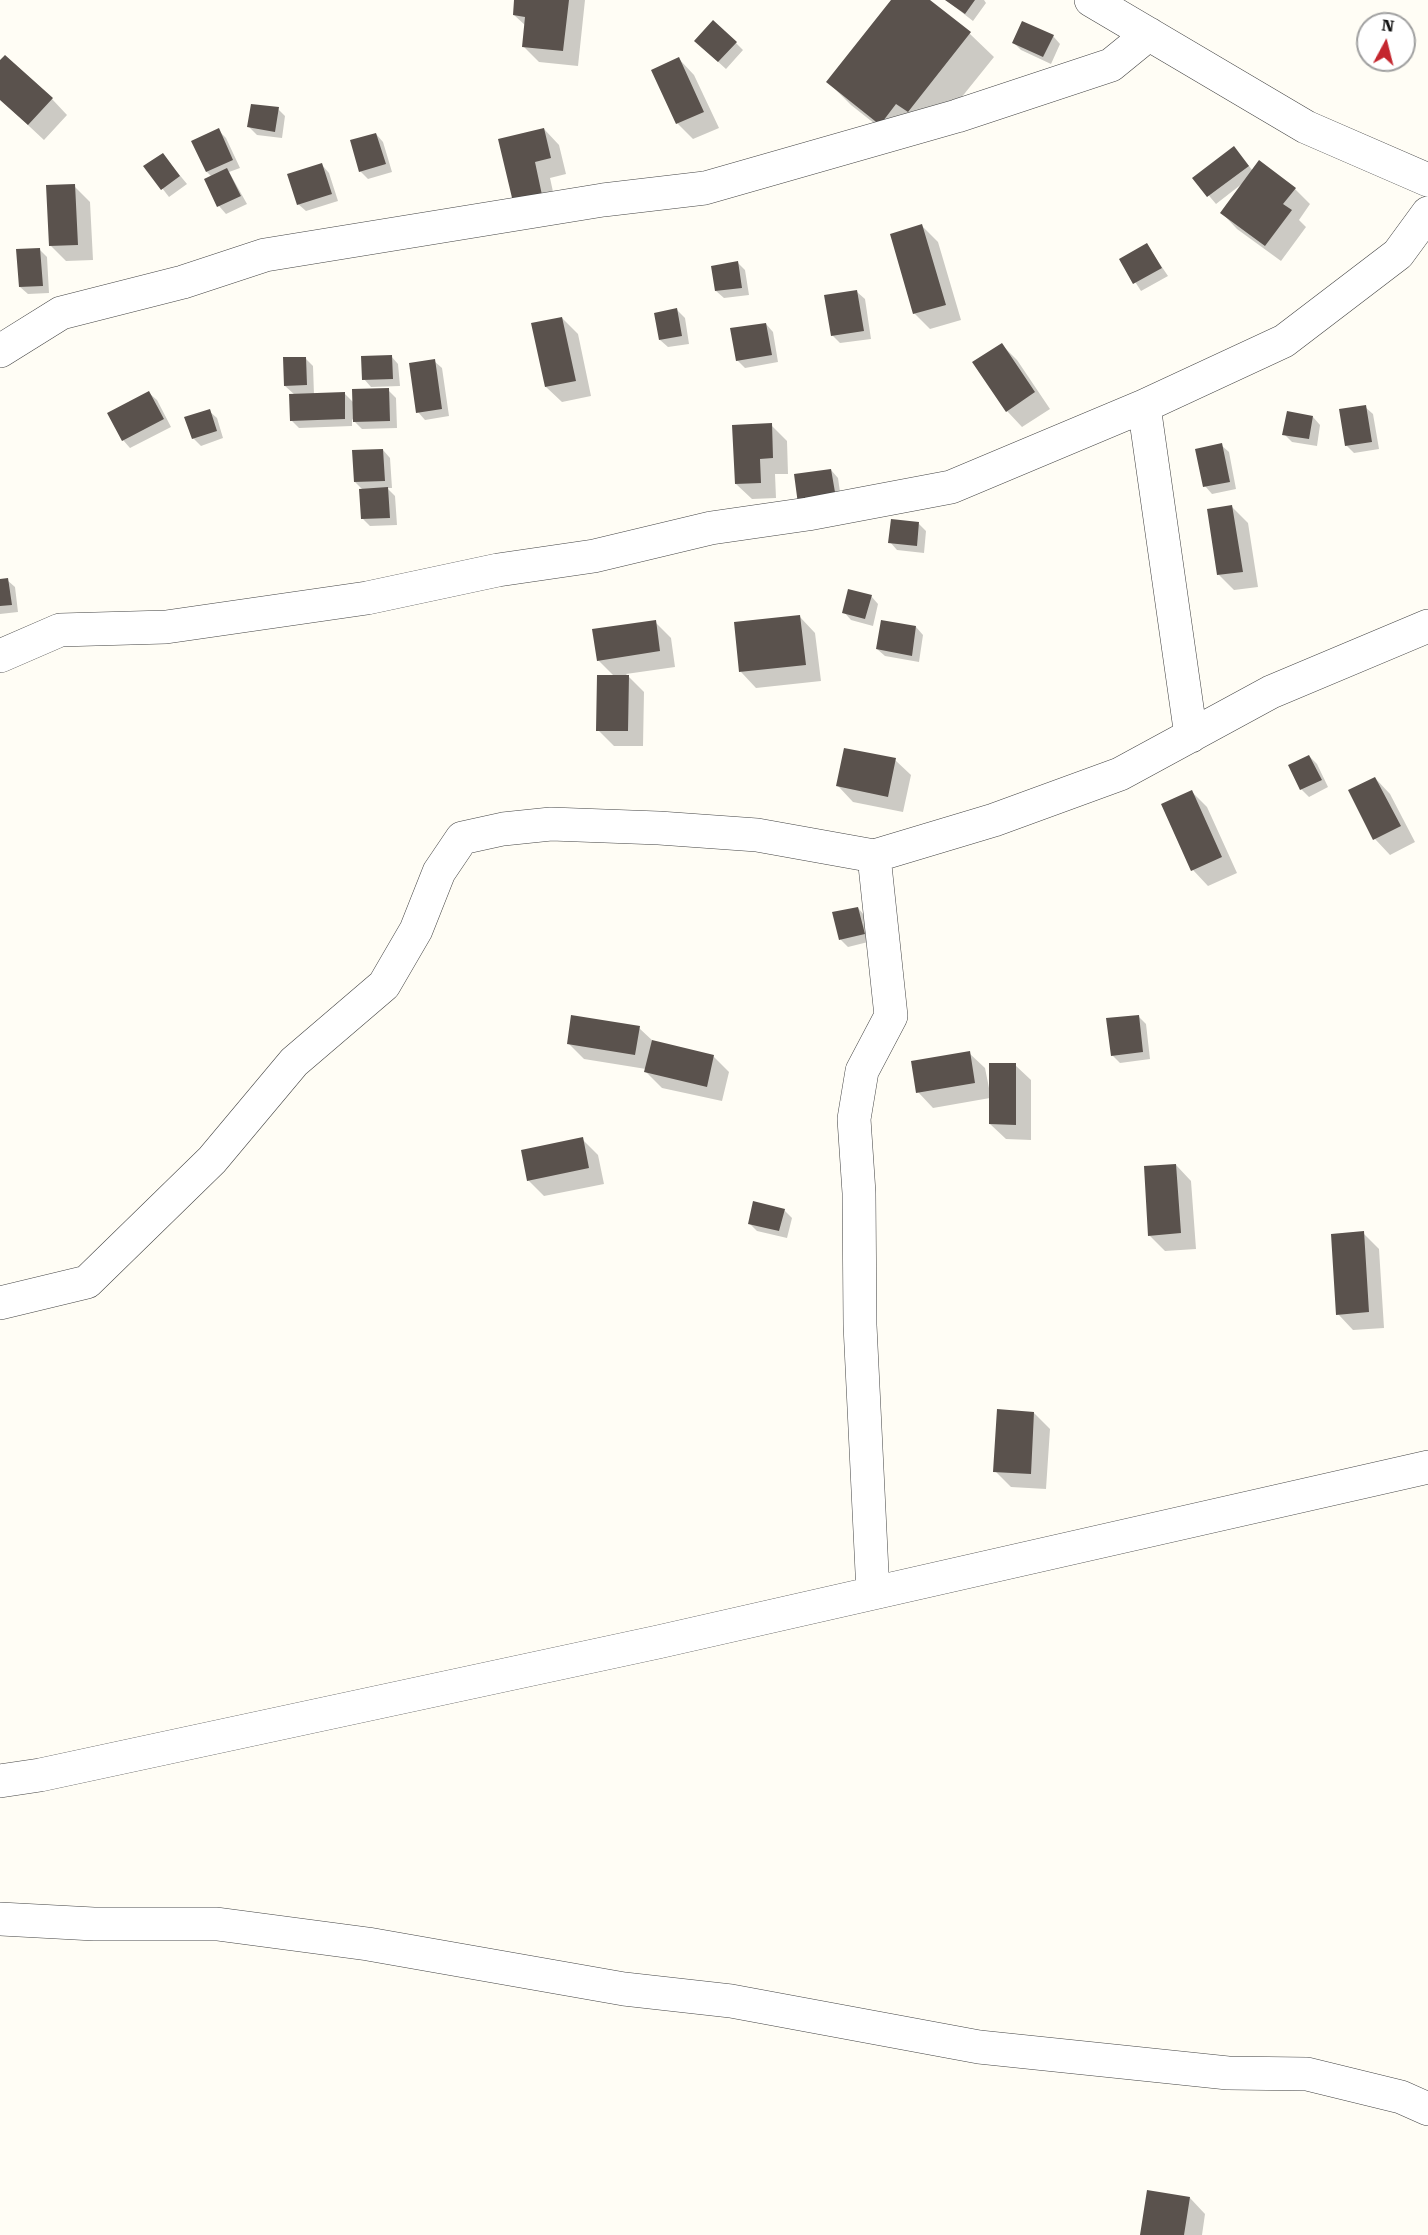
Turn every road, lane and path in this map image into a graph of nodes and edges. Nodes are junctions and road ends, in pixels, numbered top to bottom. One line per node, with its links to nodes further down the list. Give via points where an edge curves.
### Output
1 (1091, 0): 2 (street)
2 (1149, 34): 3 (street, via 1306,127); 5 (street, via 1111,65 957,116 705,188 603,200 265,255 183,282 61,313)
3 (1428, 180)
4 (1428, 213): 6 (street, via 1398,254 1284,341)
5 (0, 351)
6 (1144, 406): 8 (street, via 951,487 711,528 594,556 498,570 367,598 166,627 60,630); 9 (street)
7 (1428, 626): 9 (street, via 1271,692)
8 (0, 656)
9 (1191, 736): 10 (street, via 1120,774 994,820)
10 (874, 856): 11 (street, via 757,835 659,828 551,824 462,838 439,872 416,930 384,985 294,1062 212,1160 87,1282); 13 (street, via 891,1016 862,1071 854,1119)
11 (0, 1303)
12 (1428, 1467): 13 (street)
13 (873, 1593): 14 (street, via 52,1773)
14 (0, 1781)
15 (0, 1918): 16 (street, via 94,1924 228,1925 368,1944 624,1989 731,2001 979,2047 1228,2073 1307,2074 1401,2097)
16 (1428, 2109)

